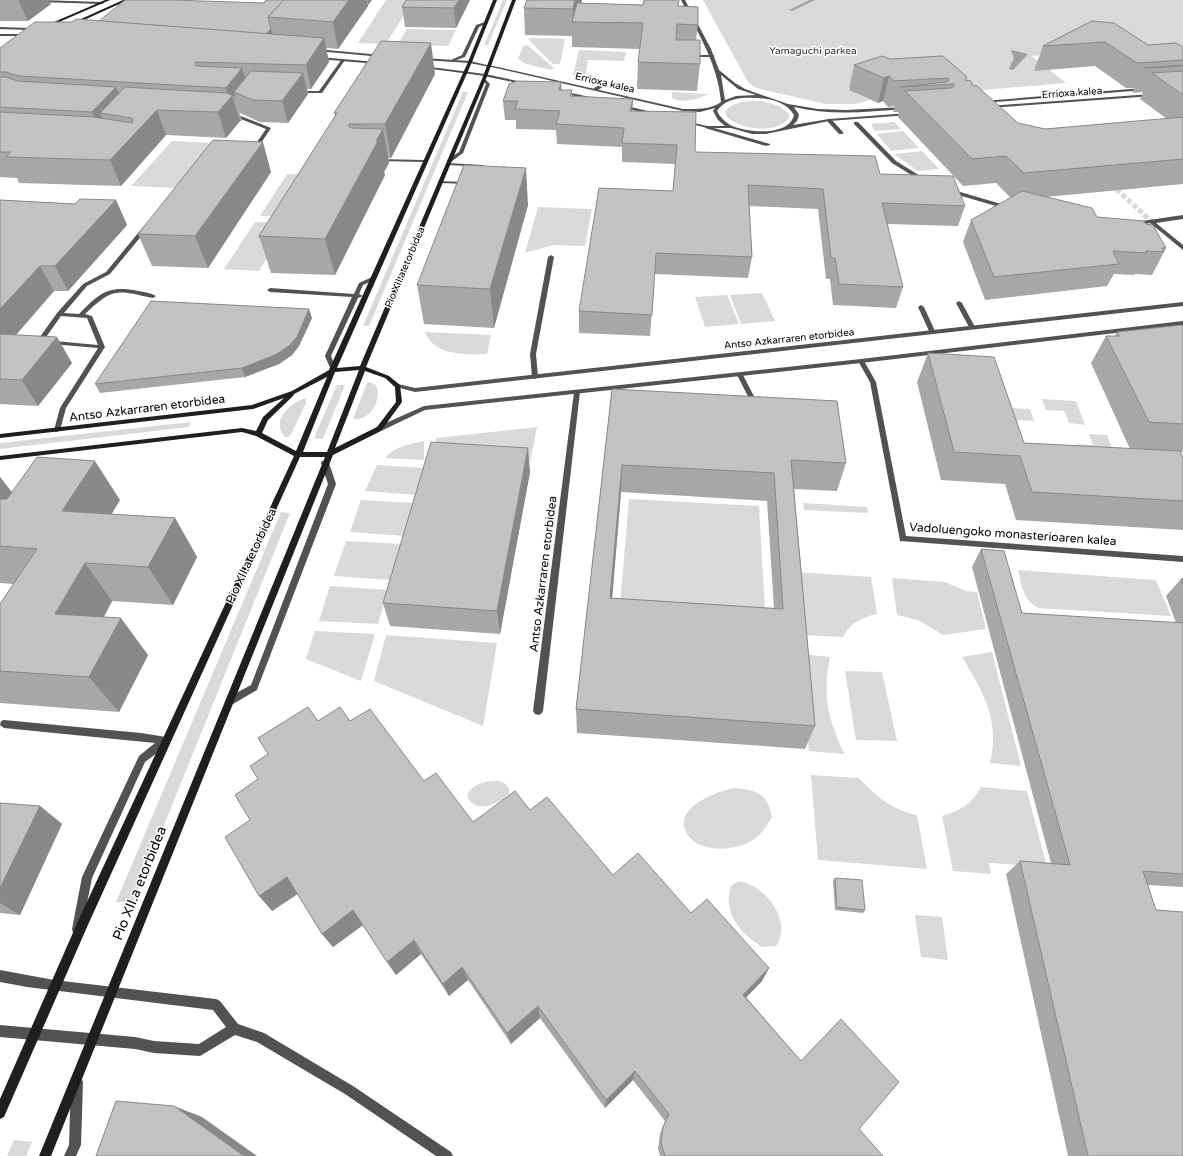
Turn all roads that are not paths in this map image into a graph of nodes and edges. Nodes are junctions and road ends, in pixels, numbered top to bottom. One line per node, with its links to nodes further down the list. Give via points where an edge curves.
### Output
1 (108, 0): 8 (main road)
2 (126, 0): 10 (main road)
3 (495, 0): 9 (main road, Pio XII.a etorbidea)
4 (514, 0): 32 (main road, Pio XII.a etorbidea)
5 (683, 0): 24 (street)
6 (34, 1): 7 (street)
7 (59, 1): 8 (street)
8 (102, 3): 11 (main road)
9 (486, 23): 22 (street, Pio XII.a etorbidea, via 477,26); 29 (main road, Pio XII.a etorbidea)
10 (70, 24)
11 (49, 25): 12 (main road); 13 (main road)
12 (57, 25)
13 (43, 26)
14 (36, 27): 16 (main road)
15 (0, 28): 16 (street)
16 (29, 29): 18 (main road)
17 (0, 35): 18 (street)
18 (23, 37): 19 (main road)
19 (15, 41)
20 (314, 50): 21 (street)
21 (390, 56)
22 (464, 56): 28 (street); 29 (street)
23 (694, 56): 24 (street)
24 (713, 56): 33 (street)
25 (313, 58): 27 (street)
26 (421, 59): 28 (street)
27 (343, 60): 30 (street); 41 (street, via 320,92)
28 (452, 61): 29 (street)
29 (470, 62): 32 (street); 34 (main road, Pio XII.a etorbidea)
30 (380, 63)
31 (417, 66): 34 (street)
32 (489, 66): 35 (main road, Pio XII.a etorbidea); 38 (street, Errioxa kalea)
33 (719, 71): 43 (street, via 735,86); 45 (street, via 723,86)
34 (465, 72): 35 (street); 67 (main road, Pio XII.a etorbidea)
35 (484, 77): 37 (street); 68 (main road, Pio XII.a etorbidea)
36 (606, 83): 38 (street)
37 (532, 85)
38 (596, 89): 49 (street, Errioxa kalea, via 683,110 700,111)
39 (1148, 89): 46 (street, Errioxa kalea)
40 (554, 90): 44 (street, Errioxa kalea)
41 (291, 92)
42 (1156, 95): 51 (street, Errioxa kalea)
43 (762, 97): 45 (street, via 741,97); 47 (street)
44 (597, 100)
45 (723, 102): 49 (street)
46 (975, 102)
47 (786, 104): 50 (street, via 809,110 846,112); 62 (street, via 793,108 797,119)
48 (620, 106): 56 (street, Errioxa kalea)
49 (718, 106): 61 (street, via 715,111 716,117)
50 (907, 108)
51 (980, 108)
52 (239, 110): 55 (street)
53 (917, 113): 57 (street)
54 (228, 115): 55 (street)
55 (235, 115): 65 (street, via 269,128)
56 (658, 115)
57 (829, 120): 62 (street); 63 (street)
58 (680, 121): 60 (street)
59 (856, 123): 72 (street, via 894,162)
60 (707, 127): 61 (street); 64 (street)
61 (731, 127): 62 (street, via 766,132)
62 (786, 128)
63 (841, 133)
64 (768, 145)
65 (248, 158)
66 (372, 160): 67 (street)
67 (425, 161): 81 (main road, Pio XII.a etorbidea)
68 (448, 163): 69 (street); 70 (main road, Pio XII.a etorbidea)
69 (483, 166)
70 (440, 182): 71 (street); 96 (main road, Pio XII.a etorbidea)
71 (471, 183)
72 (931, 185)
73 (945, 190): 74 (street)
74 (1009, 208)
75 (1183, 218): 77 (street)
76 (151, 220): 89 (street, via 108,273 85,285)
77 (1152, 222): 78 (street); 79 (street)
78 (1131, 225)
79 (1183, 248)
80 (551, 257): 99 (street, via 533,354)
81 (372, 279): 83 (street, Pio XII.a etorbidea, via 361,284); 85 (main road, Pio XII.a etorbidea)
82 (270, 290): 83 (street)
83 (356, 295): 85 (street); 97 (street, Pio XII.a etorbidea, via 328,356)
84 (153, 296): 90 (street, via 122,289 109,291)
85 (365, 296): 97 (main road, Pio XII.a etorbidea)
86 (960, 303): 92 (street)
87 (1183, 304): 92 (street, Antso Azkarraren etorbidea)
88 (922, 307): 93 (street)
89 (59, 314): 90 (street); 94 (street, via 40,341)
90 (80, 316): 94 (street, via 89,316)
91 (1183, 323): 95 (street)
92 (972, 327): 93 (street, Antso Azkarraren etorbidea)
93 (932, 332): 99 (street, Antso Azkarraren etorbidea)
94 (102, 347): 105 (street, via 63,408)
95 (861, 361): 98 (street); 112 (street, Vadoluengoko monasterioaren kalea, via 873,382 904,540)
96 (363, 368): 97 (main road, Antso Azkarraren etorbidea); 100 (main road, Antso Azkarraren etorbidea, via 387,377); 108 (main road, Pio XII.a etorbidea)
97 (334, 370): 101 (main road, Antso Azkarraren etorbidea); 109 (main road, Pio XII.a etorbidea)
98 (740, 375): 102 (street); 103 (street, via 756,406)
99 (535, 377): 100 (street, Antso Azkarraren etorbidea, via 415,390)
100 (398, 386): 104 (main road, via 399,402)
101 (294, 392): 105 (main road, Antso Azkarraren etorbidea, via 253,407); 106 (main road, Antso Azkarraren etorbidea, via 265,419)
102 (577, 392): 104 (street, via 424,408); 114 (street, Antso Azkarraren etorbidea)
103 (763, 406)
104 (379, 429): 108 (main road)
105 (57, 430): 107 (main road, Antso Azkarraren etorbidea)
106 (258, 434): 109 (main road); 110 (main road, via 242,430)
107 (0, 436)
108 (328, 454): 109 (main road); 111 (main road, Pio XII.a etorbidea)
109 (298, 455): 116 (main road, Pio XII.a etorbidea)
110 (0, 458)
111 (325, 463): 113 (main road, Pio XII.a etorbidea); 113 (street, via 332,484 254,687)
112 (1183, 559)
113 (230, 701): 120 (main road, Pio XII.a etorbidea)
114 (538, 711)
115 (4, 724): 116 (street)
116 (166, 741): 117 (main road, Pio XII.a etorbidea); 117 (street, Pio XII.a etorbidea, via 142,759 90,870)
117 (76, 937): 119 (main road, Pio XII.a etorbidea)
118 (0, 976): 119 (street)
119 (55, 985): 120 (street); 123 (main road, Pio XII.a etorbidea)
120 (112, 991): 121 (street, via 216,1005); 124 (main road, Pio XII.a etorbidea)
121 (234, 1029): 124 (street, via 200,1050); 129 (street, via 267,1041 349,1090)
122 (0, 1031): 123 (street)
123 (34, 1034): 124 (street); 126 (main road, Pio XII.a etorbidea)
124 (92, 1039): 125 (main road, Pio XII.a etorbidea)
125 (78, 1076): 127 (main road, Pio XII.a etorbidea); 128 (street, Pio XII.a etorbidea, via 74,1145)
126 (0, 1113)
127 (45, 1156)
128 (70, 1156)
129 (447, 1156)

